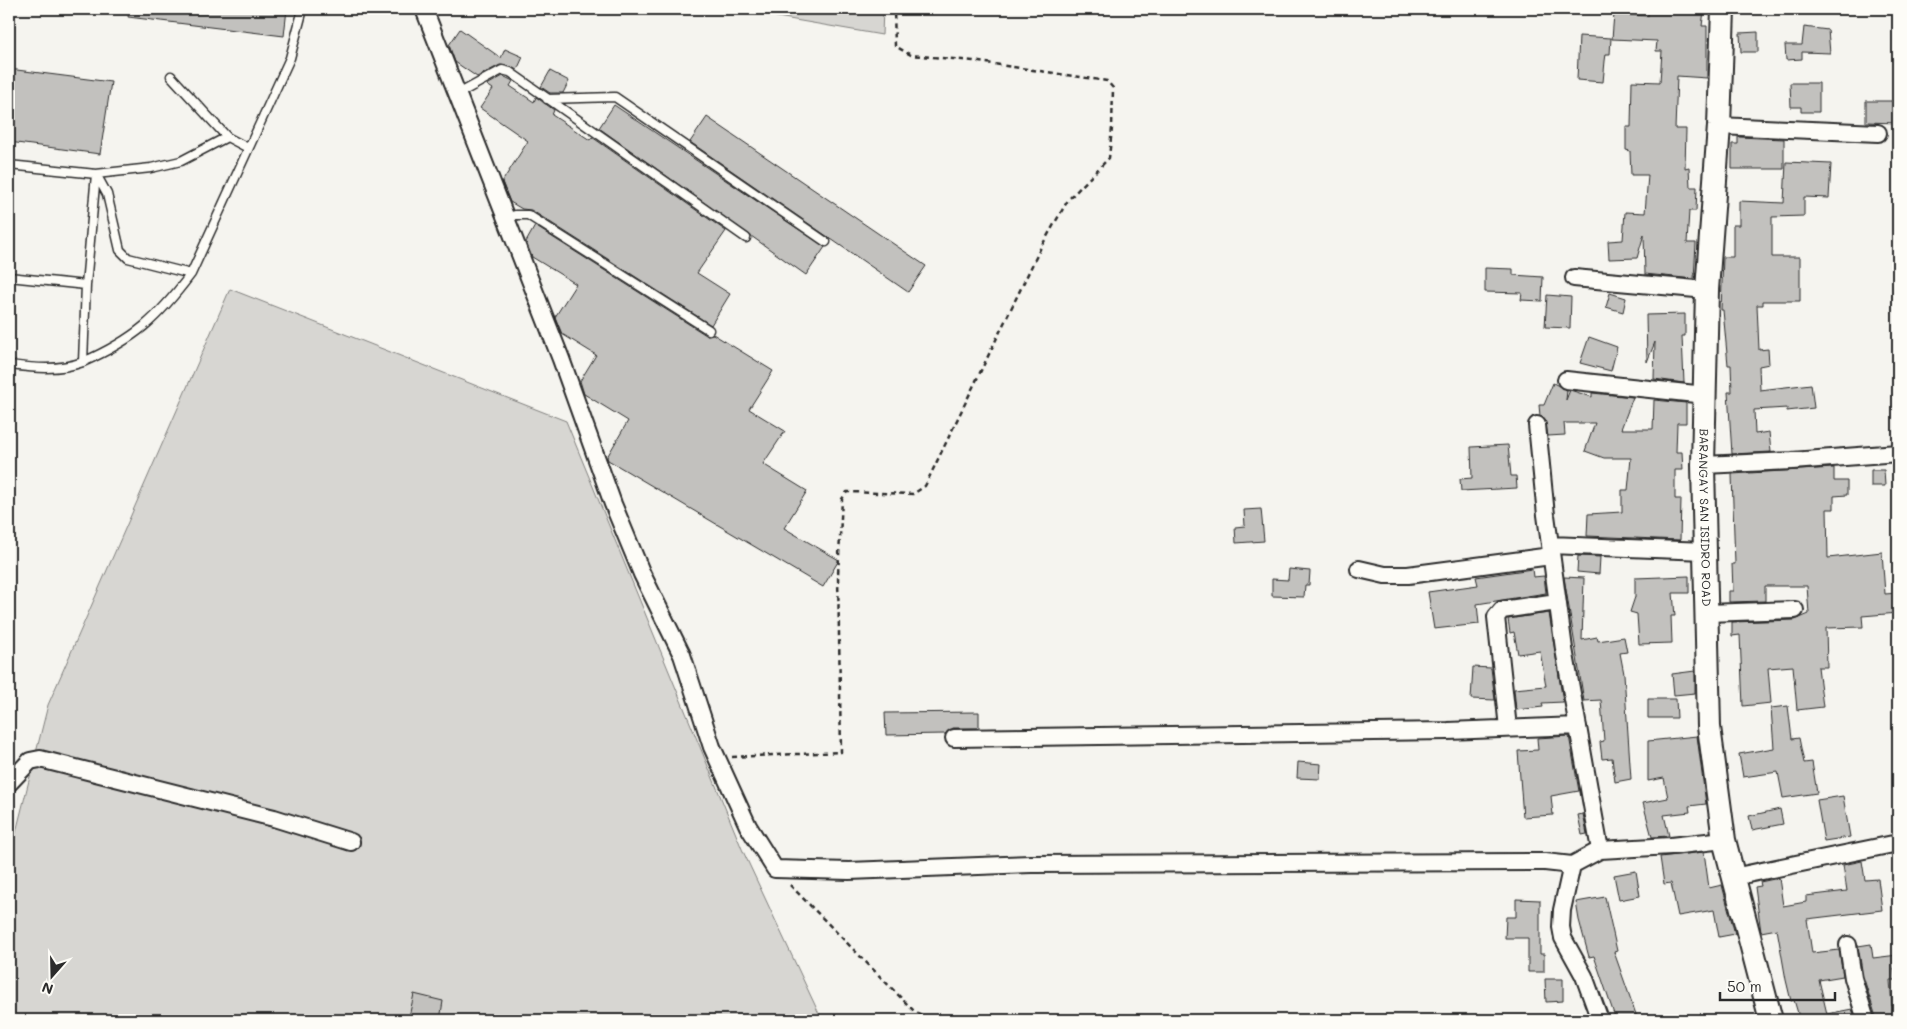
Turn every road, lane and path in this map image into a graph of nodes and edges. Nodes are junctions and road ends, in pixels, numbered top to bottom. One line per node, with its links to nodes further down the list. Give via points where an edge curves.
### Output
1 (303, 9): 11 (lane, via 290,58)
2 (424, 9): 6 (street)
3 (894, 9): 39 (path, via 895,46 911,55 1107,81 1113,88 1108,158 1068,200 1041,247 925,486 913,494 847,492 842,499 838,574 841,752)
4 (1723, 9): 8 (street, BARANGAY SAN ISIDRO ROAD)
5 (172, 76): 10 (lane)
6 (458, 94): 7 (lane, via 502,70 510,72); 14 (street)
7 (547, 99): 15 (lane); 16 (lane, via 615,97)
8 (1718, 126): 9 (street); 21 (street, BARANGAY SAN ISIDRO ROAD)
9 (1878, 133)
10 (227, 137): 11 (lane); 13 (lane, via 181,161)
11 (248, 148): 17 (lane)
12 (9, 165): 13 (lane)
13 (96, 174): 17 (lane, via 107,194 120,250 128,258); 20 (lane)
14 (504, 218): 22 (lane, via 528,215); 39 (street, via 561,359 613,504 642,574 682,655)
15 (746, 238)
16 (826, 242)
17 (191, 274): 23 (lane, via 142,329)
18 (9, 277): 20 (lane)
19 (1574, 278): 21 (street)
20 (86, 285): 23 (lane)
21 (1707, 290): 26 (street, BARANGAY SAN ISIDRO ROAD)
22 (710, 330)
23 (83, 362): 24 (lane, via 42,369)
24 (9, 365)
25 (1566, 380): 26 (street)
26 (1705, 395): 29 (street, BARANGAY SAN ISIDRO ROAD)
27 (1537, 425): 31 (street)
28 (1898, 453): 29 (street)
29 (1703, 465): 30 (street, BARANGAY SAN ISIDRO ROAD)
30 (1706, 550): 31 (street); 35 (street, BARANGAY SAN ISIDRO ROAD)
31 (1551, 551): 32 (street, via 1408,575 1384,575); 33 (street)
32 (1359, 569)
33 (1558, 602): 36 (street); 37 (street, via 1502,610 1496,617)
34 (1795, 610): 35 (street)
35 (1707, 613): 41 (street, BARANGAY SAN ISIDRO ROAD, via 1709,727)
36 (1578, 726): 37 (street); 44 (street)
37 (1508, 728): 38 (street)
38 (954, 738)
39 (716, 757): 46 (street, via 748,826)
40 (9, 783): 42 (street, via 30,761 40,759 274,818)
41 (1724, 840): 44 (street); 47 (street, BARANGAY SAN ISIDRO ROAD)
42 (351, 842)
43 (1898, 843): 47 (street)
44 (1600, 850): 45 (street)
45 (1572, 865): 46 (street, via 1545,862 1031,864 849,871); 50 (street, via 1561,927)
46 (775, 869): 49 (path, via 914,1011)
47 (1733, 878): 51 (street, BARANGAY SAN ISIDRO ROAD)
48 (1848, 945): 52 (street, via 1853,978)
49 (931, 1020)
50 (1600, 1020)
51 (1771, 1020)
52 (1866, 1020)

